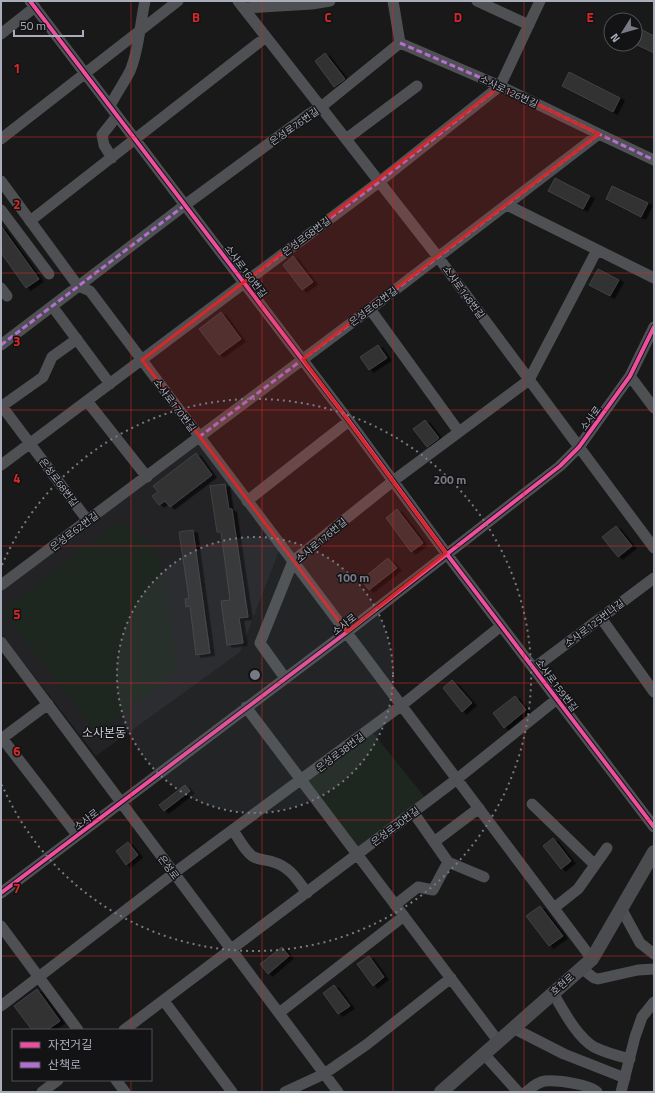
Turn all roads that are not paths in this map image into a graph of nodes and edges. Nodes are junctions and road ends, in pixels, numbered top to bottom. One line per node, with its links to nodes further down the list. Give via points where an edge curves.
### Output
1 (144, 1): 10 (street)
2 (178, 1): 10 (street)
3 (330, 1): 8 (street)
4 (392, 1): 13 (street)
5 (477, 1): 9 (street)
6 (540, 1): 9 (street)
7 (32, 4): 11 (street, 소사로160번길); 14 (street, 소사로160번길)
8 (241, 5): 12 (street, 소사로148번길)
9 (529, 25): 16 (street)
10 (140, 31): 14 (street); 17 (street, via 130,69)
11 (1, 34)
12 (266, 37): 18 (street, 소사로148번길); 23 (street)
13 (400, 43): 16 (street, 소사로126번길); 18 (street, 은성로76번길)
14 (85, 74): 17 (street, 소사로160번길); 21 (street)
15 (417, 86): 22 (street)
16 (500, 86): 20 (street, 소사로126번길); 27 (street, 은성로68번길)
17 (110, 106): 19 (street, 소사로160번길)
18 (321, 107): 22 (street, 소사로148번길); 28 (street, 은성로76번길)
19 (117, 116): 23 (street, 소사로160번길); 24 (street, via 102,135 104,145)
20 (599, 134): 25 (street, 소사로126번길); 29 (street, 은성로62번길)
21 (1, 139)
22 (346, 139): 27 (street, 소사로148번길)
23 (136, 140): 24 (street); 28 (street, 소사로160번길)
24 (112, 158): 31 (street)
25 (654, 160)
26 (1, 181): 31 (street, 소사로170번길)
27 (379, 182): 33 (street, 소사로148번길); 36 (street, 은성로68번길)
28 (185, 205): 36 (street, 소사로160번길); 37 (street, 은성로76번길)
29 (507, 205): 32 (street); 33 (street, 은성로62번길)
30 (1, 210): 34 (street)
31 (30, 221): 37 (street, 소사로170번길)
32 (597, 250): 35 (street); 46 (street)
33 (438, 257): 39 (street, 은성로62번길); 46 (street, 소사로148번길)
34 (49, 274)
35 (654, 278)
36 (244, 282): 43 (street, 소사로160번길); 44 (street, 은성로68번길)
37 (78, 286): 38 (street, 은성로76번길); 44 (street, 소사로170번길, via 90,291)
38 (52, 306): 41 (street); 42 (street, 은성로76번길)
39 (370, 310): 43 (street, 은성로62번길); 52 (street)
40 (654, 327): 45 (street, 소사로)
41 (76, 339): 47 (street); 49 (street, 은성로68번길, via 52,357 43,377)
42 (1, 345)
43 (302, 359): 51 (street, 소사로160번길); 53 (street, 은성로62번길)
44 (142, 360): 47 (street, 은성로68번길); 53 (street, 소사로170번길)
45 (630, 376): 50 (street); 55 (street, 소사로)
46 (529, 380): 52 (street, 소사로176번길); 55 (street, 소사로148번길)
47 (110, 384): 48 (street, 은성로68번길)
48 (87, 401): 54 (street, 은성로68번길); 57 (street)
49 (1, 406): 54 (street, 은성로68번길)
50 (654, 408)
51 (349, 421): 58 (street, 소사로160번길); 59 (street)
52 (459, 432): 58 (street, 소사로176번길)
53 (199, 437): 57 (street, 은성로62번길); 59 (street, 소사로170번길)
54 (30, 444): 56 (street, 은성로68번길); 60 (street, 은성로68번길)
55 (579, 447): 61 (street, 소사로148번길); 62 (street, 소사로, via 560,466)
56 (1, 465)
57 (147, 477): 60 (street, 은성로62번길)
58 (393, 481): 62 (street, 소사로160번길); 63 (street, 소사로176번길)
59 (247, 501): 63 (street, 소사로170번길)
60 (88, 521): 65 (street, 은성로62번길)
61 (654, 548)
62 (446, 553): 67 (street, 소사로159번길); 68 (street, 소사로)
63 (293, 562): 68 (street, 소사로170번길); 71 (street, 소사로176번길, via 260,643)
64 (654, 578): 66 (street, 소사로125번나길)
65 (1, 585)
66 (601, 618): 70 (street, 소사로125번나길); 72 (street)
67 (501, 626): 70 (street, 소사로159번길); 75 (street, 은성로38번길)
68 (347, 632): 71 (street, 소사로); 75 (street, 소사로170번길)
69 (1, 642): 74 (street, 은성로)
70 (534, 668): 73 (street, 소사로159번길)
71 (285, 678): 76 (street, 소사로)
72 (654, 692)
73 (557, 699): 78 (street, 은성로30번길); 84 (street, 소사로159번길)
74 (48, 704): 77 (street); 80 (street, 은성로)
75 (402, 705): 78 (street, 소사로170번길); 79 (street, 은성로38번길)
76 (246, 707): 79 (street); 80 (street, 소사로)
77 (1, 738): 86 (street)
78 (457, 779): 82 (street, 소사로170번길); 83 (street, 은성로30번길)
79 (301, 780): 85 (street, 은성로38번길); 90 (street)
80 (121, 802): 86 (street, 소사로); 93 (street, 은성로)
81 (532, 804): 92 (street)
82 (479, 808): 87 (street); 98 (street, 소사로170번길)
83 (413, 812): 87 (street); 90 (street, 은성로30번길)
84 (654, 827)
85 (233, 830): 93 (street, 은성로38번길); 96 (street, via 254,858 289,869)
86 (77, 835): 95 (street, 소사로)
87 (434, 842): 91 (street)
88 (607, 848): 92 (street)
89 (654, 852): 99 (main road, 호현로)
90 (357, 854): 96 (street, 은성로30번길); 97 (street)
91 (448, 862): 94 (street); 97 (street, via 433,890 418,887)
92 (595, 865): 98 (street, via 578,889)
93 (174, 873): 102 (street, 은성로); 107 (street, 은성로38번길)
94 (484, 877)
95 (1, 893)
96 (307, 893): 102 (street, 은성로30번길)
97 (395, 905): 100 (street)
98 (554, 908): 104 (street, 소사로170번길)
99 (621, 908): 103 (street, via 640,943); 104 (main road, 호현로)
100 (404, 916): 108 (street); 113 (street)
101 (1, 926): 107 (street)
102 (232, 950): 110 (street, 은성로30번길); 113 (street, 은성로)
103 (654, 954)
104 (592, 959): 105 (main road, 호현로)
105 (581, 968): 106 (street, via 598,979); 109 (main road, 호현로)
106 (654, 969)
107 (38, 978): 112 (street, 은성로38번길); 115 (street)
108 (451, 978): 117 (street); 120 (street, via 366,1045)
109 (553, 993): 114 (main road, 호현로); 119 (street, via 584,1040 608,1054)
110 (164, 1001): 116 (street, 은성로30번길); 126 (street)
111 (654, 1002): 119 (street, via 642,1017)
112 (1, 1006)
113 (279, 1013): 120 (street, 은성로)
114 (513, 1028): 117 (main road, 호현로); 121 (street, via 564,1054)
115 (77, 1029)
116 (125, 1029)
117 (498, 1041): 118 (main road, 호현로)
118 (484, 1054): 129 (main road, 호현로); 130 (street)
119 (630, 1059): 121 (street)
120 (324, 1074): 127 (street); 128 (street, 은성로)
121 (625, 1078): 133 (street)
122 (57, 1081): 124 (street)
123 (117, 1081): 125 (street)
124 (42, 1092)
125 (125, 1092)
126 (232, 1092)
127 (285, 1092)
128 (338, 1092)
129 (441, 1092)
130 (518, 1092)
131 (526, 1092): 132 (street, via 535,1084 544,1081 579,1085)
132 (597, 1092)
133 (621, 1092)

